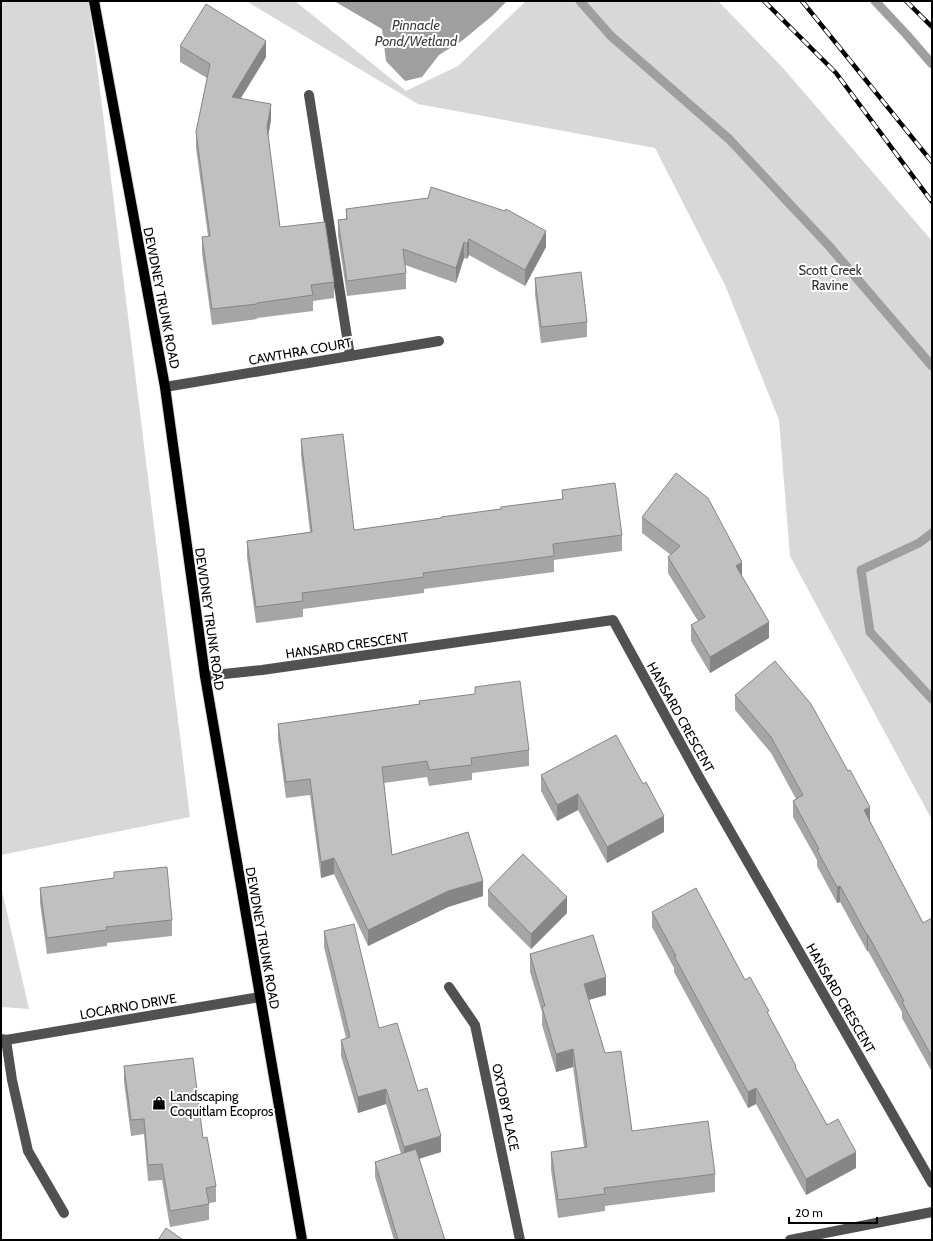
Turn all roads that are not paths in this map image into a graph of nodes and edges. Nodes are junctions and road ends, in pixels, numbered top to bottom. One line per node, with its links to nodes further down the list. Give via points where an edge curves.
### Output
1 (94, 1): 5 (main road, DEWDNEY TRUNK ROAD)
2 (309, 95): 4 (street)
3 (440, 341): 4 (street, CAWTHRA COURT)
4 (350, 356): 5 (street, CAWTHRA COURT)
5 (165, 387): 6 (main road, DEWDNEY TRUNK ROAD)
6 (205, 676): 8 (main road, DEWDNEY TRUNK ROAD); 10 (street, HANSARD CRESCENT, via 613,620 703,784)
7 (449, 987): 14 (street, OXTOBY PLACE, via 475,1025)
8 (260, 997): 9 (street, LOCARNO DRIVE); 13 (main road, DEWDNEY TRUNK ROAD)
9 (4, 1040): 12 (street, via 28,1151)
10 (932, 1182)
11 (932, 1212): 15 (street)
12 (64, 1213)
13 (302, 1240)
14 (520, 1240)
15 (790, 1240)

